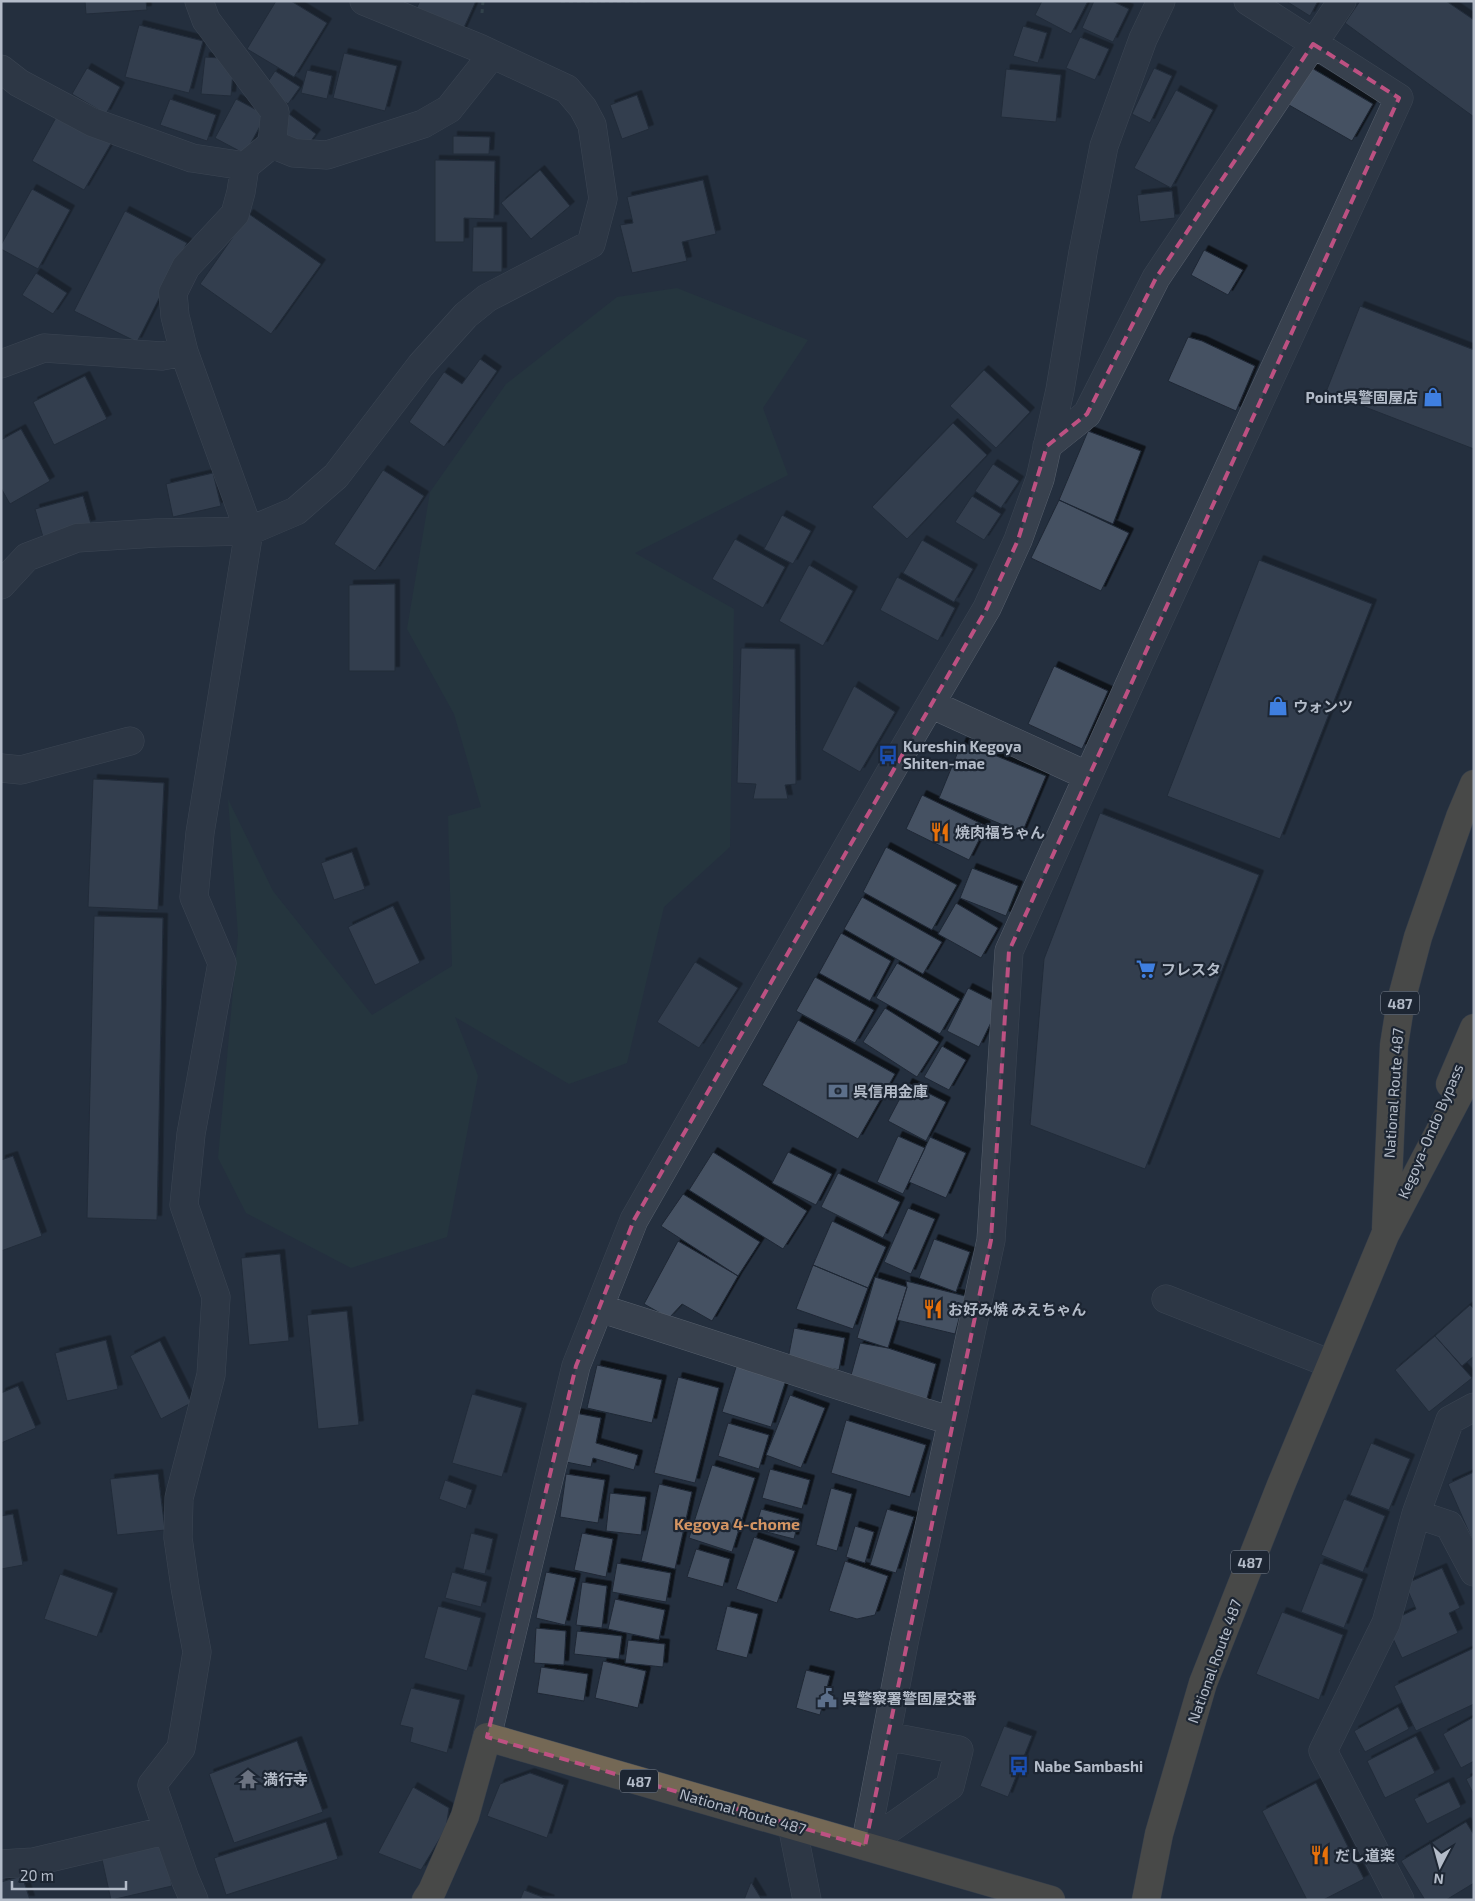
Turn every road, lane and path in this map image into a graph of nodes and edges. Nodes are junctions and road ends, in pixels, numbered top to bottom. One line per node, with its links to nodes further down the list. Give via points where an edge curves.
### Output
1 (199, 1): 11 (street, via 206,20 275,112)
2 (364, 1): 9 (street)
3 (561, 1): 4 (path)
4 (645, 1)
5 (1161, 1): 15 (street, via 1104,146)
6 (1248, 1): 8 (street)
7 (1342, 1): 8 (street)
8 (1314, 44): 15 (street, via 1156,278 1087,414); 21 (street, via 1399,98)
9 (489, 53): 11 (street, via 484,65 449,109 423,124 327,155 294,153); 16 (street, via 567,89 583,108 592,125 603,199 591,244 486,298 466,315 421,365 336,476 296,511)
10 (1, 69): 12 (street, via 19,83 92,122 192,158)
11 (272, 144): 12 (street)
12 (245, 166): 13 (street, via 235,214 186,267 173,293)
13 (184, 352): 14 (street, via 162,356 44,348); 16 (street)
14 (1, 364)
15 (1047, 446): 18 (street, via 1040,479 1010,557 987,608)
16 (248, 531): 17 (street, via 77,538 27,556); 36 (street, via 200,833 194,897 222,963 191,1134 184,1205 216,1297 211,1375 179,1498 178,1538 197,1652 181,1748 152,1785)
17 (1, 584)
18 (931, 704): 21 (street); 27 (street, via 634,1220)
19 (130, 741): 20 (street, via 21,770)
20 (1, 768)
21 (1088, 776): 30 (street, via 1010,951 991,1240)
22 (1474, 784): 25 (highway, National Route 487 / 487, via 1418,937 1401,1001 1393,1054)
23 (1474, 1028): 25 (highway, Kegoya-Ondo Bypass / 487)
24 (1474, 1066): 25 (highway, National Route 487 / 487)
25 (1385, 1235): 28 (highway, National Route 487 / 487)
26 (1166, 1299): 28 (street)
27 (598, 1308): 30 (street); 34 (street, via 576,1366)
28 (1331, 1364): 43 (highway, National Route 487 / 487, via 1203,1683 1159,1834)
29 (1474, 1407): 31 (street, via 1450,1420)
30 (952, 1421): 33 (street)
31 (1416, 1514): 32 (street, via 1448,1525); 44 (street, via 1386,1622 1323,1751)
32 (1474, 1572)
33 (886, 1736): 37 (street); 37 (street, via 959,1750 950,1786)
34 (487, 1737): 35 (highway, National Route 487 / 487); 40 (highway, via 465,1816)
35 (792, 1825): 37 (highway, National Route 487 / 487); 41 (street)
36 (168, 1830): 38 (street, via 33,1862); 39 (street)
37 (865, 1846): 42 (highway, National Route 487 / 487)
38 (1, 1864)
39 (194, 1900)
40 (426, 1900)
41 (807, 1900)
42 (1051, 1900)
43 (1146, 1900)
44 (1400, 1900)

